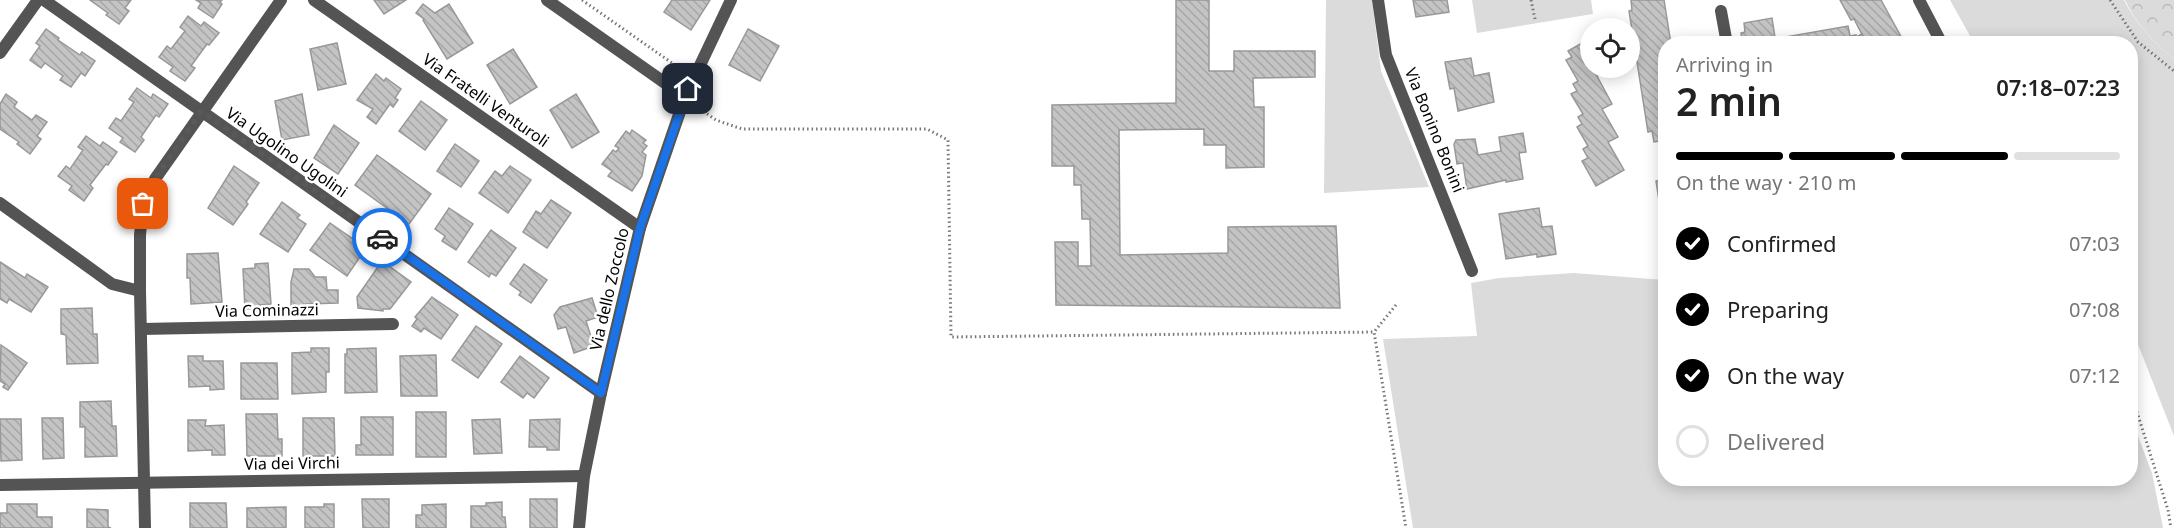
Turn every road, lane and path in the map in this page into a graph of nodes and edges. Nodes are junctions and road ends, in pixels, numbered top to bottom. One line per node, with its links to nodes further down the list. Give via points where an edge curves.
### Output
1 (38, 0): 18 (street)
2 (44, 0): 21 (street, Via Ugolino Ugolini)
3 (281, 0): 21 (street)
4 (314, 0): 23 (street, Via Fratelli Venturoli)
5 (547, 0): 20 (street)
6 (582, 0): 20 (path, via 683,71)
7 (731, 0): 20 (street, Via dello Zoccolo)
8 (1377, 0): 24 (street, Via Bonino Bonini, via 1386,55)
9 (1531, 0): 13 (path)
10 (1919, 0): 15 (street)
11 (2110, 0): 16 (path)
12 (1721, 11): 14 (street)
13 (1535, 19)
14 (1726, 36)
15 (1938, 36)
16 (2134, 36)
17 (2138, 42): 19 (path)
18 (0, 53)
19 (2174, 72)
20 (687, 93): 23 (street, Via dello Zoccolo); 29 (path, via 692,104 716,120 742,129 927,129 948,140 951,337)
21 (201, 111): 25 (street, via 155,179 143,204); 30 (street, Via Ugolino Ugolini)
22 (0, 203): 25 (street, via 112,284)
23 (640, 228): 30 (street, Via dello Zoccolo)
24 (1472, 271)
25 (140, 291): 28 (street)
26 (1396, 305): 29 (path)
27 (393, 324): 28 (street, Via Cominazzi)
28 (141, 329): 33 (street)
29 (1374, 332): 37 (path)
30 (601, 393): 32 (street, Via dello Zoccolo)
31 (2138, 415): 38 (path)
32 (584, 476): 33 (street, Via dei Virchi); 36 (street, Via dello Zoccolo)
33 (144, 482): 34 (street, Via dei Virchi); 35 (street)
34 (0, 485)
35 (145, 528)
36 (579, 528)
37 (1406, 528)
38 (2171, 528)

